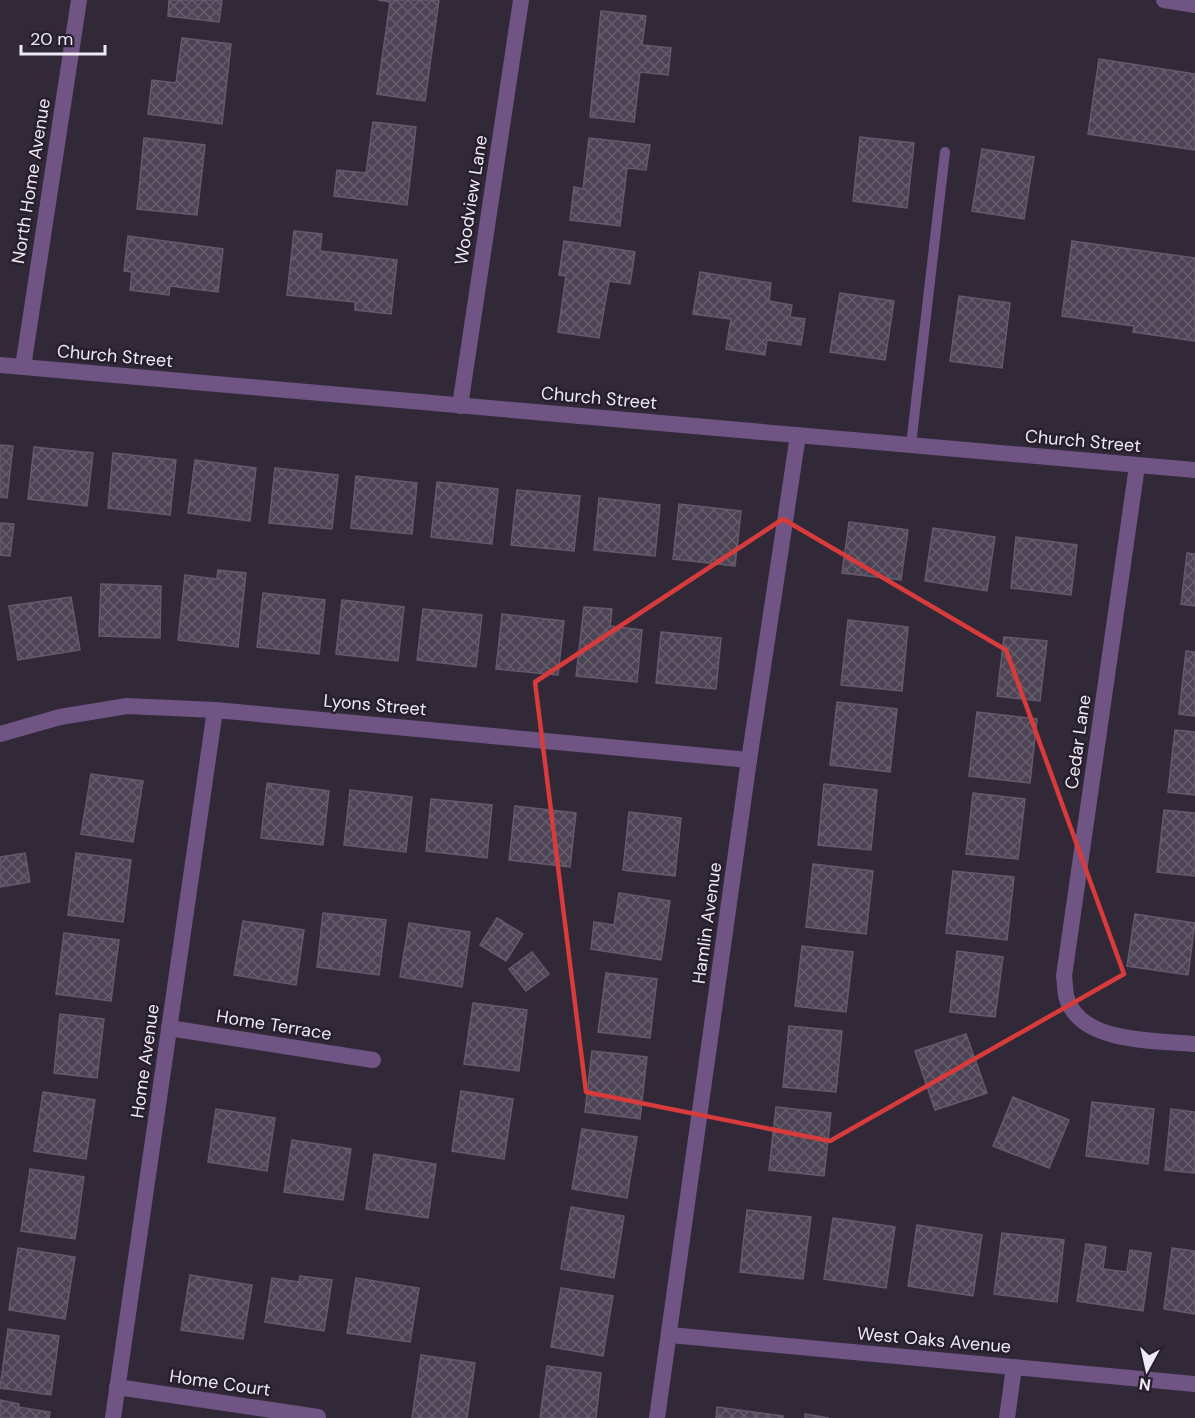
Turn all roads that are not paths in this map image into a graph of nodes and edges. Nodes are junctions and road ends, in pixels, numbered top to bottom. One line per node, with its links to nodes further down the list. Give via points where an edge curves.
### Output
1 (79, 0): 7 (street, North Home Avenue)
2 (521, 0): 8 (street, Woodview Lane)
3 (1164, 0): 4 (street)
4 (1195, 5)
5 (945, 152): 10 (lane)
6 (0, 365): 7 (street, Church Street)
7 (23, 367): 8 (street, Church Street)
8 (460, 406): 9 (street, Church Street)
9 (798, 435): 10 (street, Church Street); 15 (street, Hamlin Avenue)
10 (911, 445): 11 (street, Church Street)
11 (1137, 466): 12 (street, Church Street); 17 (street, Cedar Lane, via 1064,976 1067,1000 1079,1019 1101,1032)
12 (1195, 470)
13 (215, 710): 14 (street, Lyons Street, via 127,706 60,717); 15 (street, Lyons Street); 16 (street, Home Avenue)
14 (0, 734)
15 (749, 760): 19 (street, Hamlin Avenue)
16 (169, 1028): 18 (street, Home Terrace); 22 (street, Home Avenue)
17 (1195, 1044)
18 (373, 1060)
19 (670, 1335): 20 (street, West Oaks Avenue); 25 (street, Hamlin Avenue)
20 (1014, 1367): 21 (street, West Oaks Avenue); 26 (street)
21 (1195, 1384)
22 (117, 1388): 23 (street, Home Court); 24 (street, Home Avenue)
23 (318, 1417)
24 (113, 1418)
25 (657, 1418)
26 (1007, 1418)

